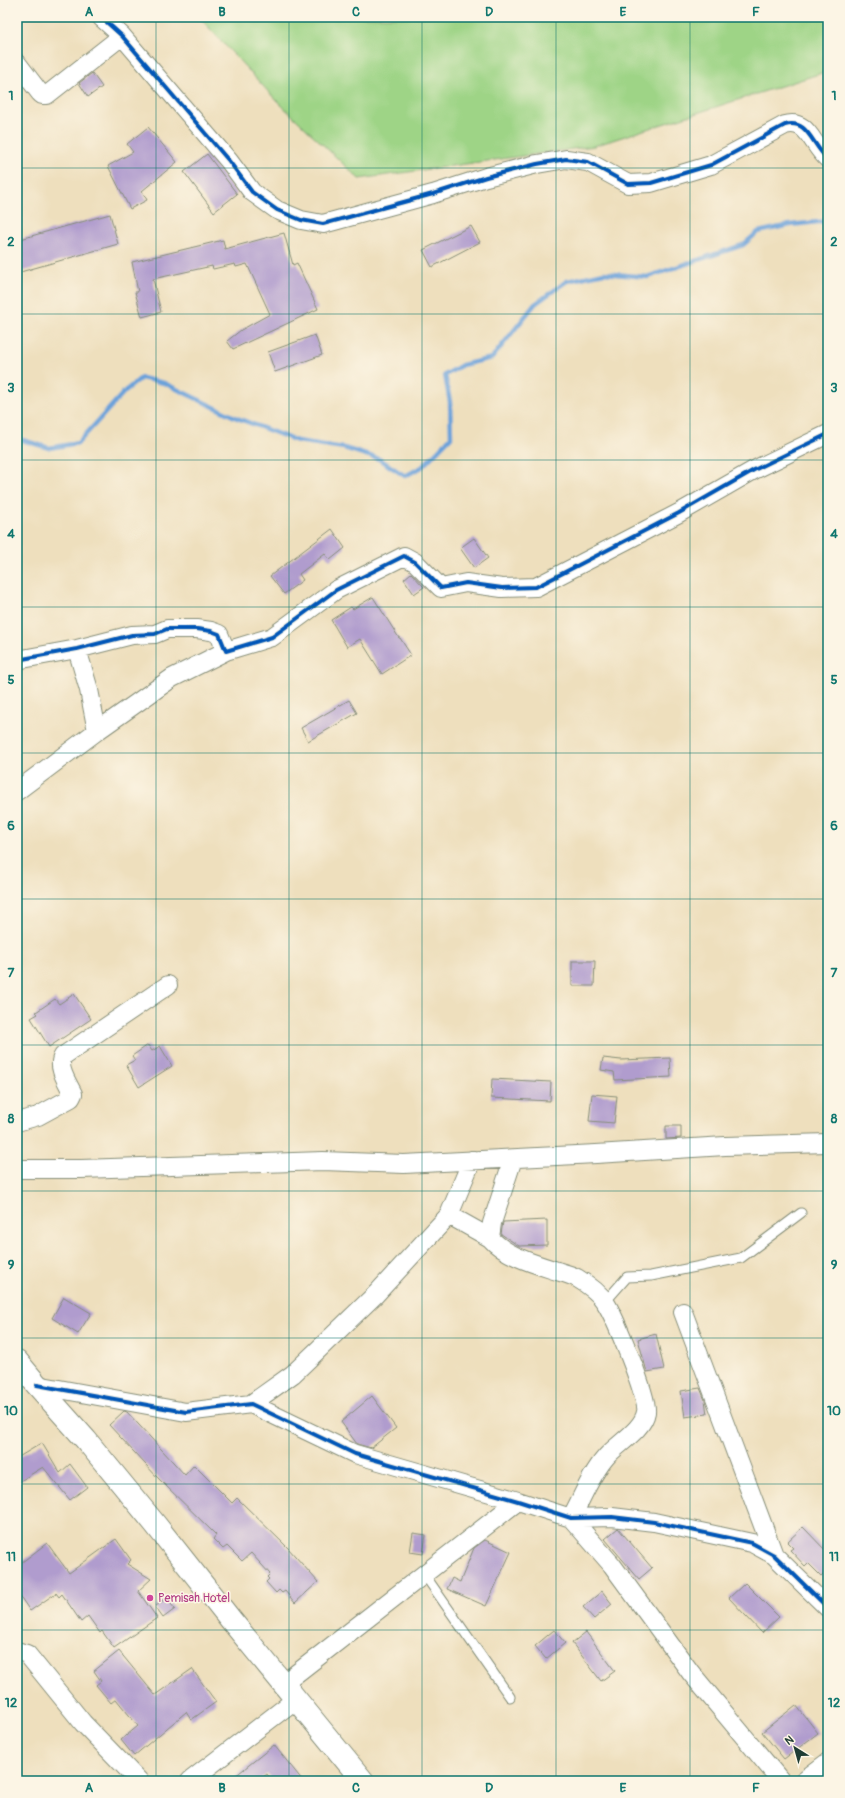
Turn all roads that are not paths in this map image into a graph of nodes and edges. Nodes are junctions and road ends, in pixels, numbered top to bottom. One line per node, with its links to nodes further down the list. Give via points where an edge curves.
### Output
1 (101, 17): 2 (street)
2 (122, 36): 3 (street, via 47,95 40,93); 4 (street, via 229,161 252,192 277,210 300,220 323,224 486,177 566,159 588,162 628,184 651,183 711,165 793,122 802,125 817,148)
3 (17, 63)
4 (828, 159)
5 (828, 434): 7 (street, via 754,470 679,513 536,587 502,588 466,583 441,588 415,562 404,556 336,590 272,637)
6 (76, 649): 7 (street, via 132,635 198,629 219,634); 8 (street); 9 (street, via 89,690)
7 (226, 651): 9 (street, via 172,678)
8 (17, 660)
9 (97, 731): 10 (street)
10 (17, 791)
11 (168, 985): 12 (street, via 63,1056 60,1066 73,1094 71,1098 38,1116)
12 (17, 1122)
13 (828, 1143): 14 (street, via 725,1146)
14 (513, 1159): 15 (street); 19 (street, via 492,1223)
15 (472, 1160): 16 (street, via 404,1164 322,1161); 18 (street)
16 (17, 1169)
17 (801, 1213): 20 (lane, via 741,1258 651,1276 628,1278)
18 (450, 1215): 19 (street); 24 (street, via 376,1294 298,1369)
19 (490, 1238): 20 (street, via 498,1246 520,1258 576,1277 593,1289)
20 (605, 1302): 26 (street, via 634,1368 646,1412 642,1421 598,1466)
21 (683, 1312): 27 (street)
22 (17, 1361): 23 (street)
23 (36, 1385): 24 (street, via 186,1412); 31 (street, via 86,1440)
24 (251, 1404): 25 (street, via 355,1454)
25 (518, 1501): 26 (street); 28 (street)
26 (571, 1518): 27 (street, via 612,1517 654,1522 752,1544); 37 (street, via 612,1565 691,1673)
27 (774, 1555): 29 (street)
28 (424, 1574): 31 (street); 32 (lane)
29 (828, 1608)
30 (17, 1651): 34 (street, via 27,1654 83,1723)
31 (289, 1692): 35 (street); 36 (street)
32 (510, 1697)
33 (828, 1762): 38 (street)
34 (139, 1781)
35 (190, 1781)
36 (363, 1781)
37 (781, 1781)
38 (803, 1781)

